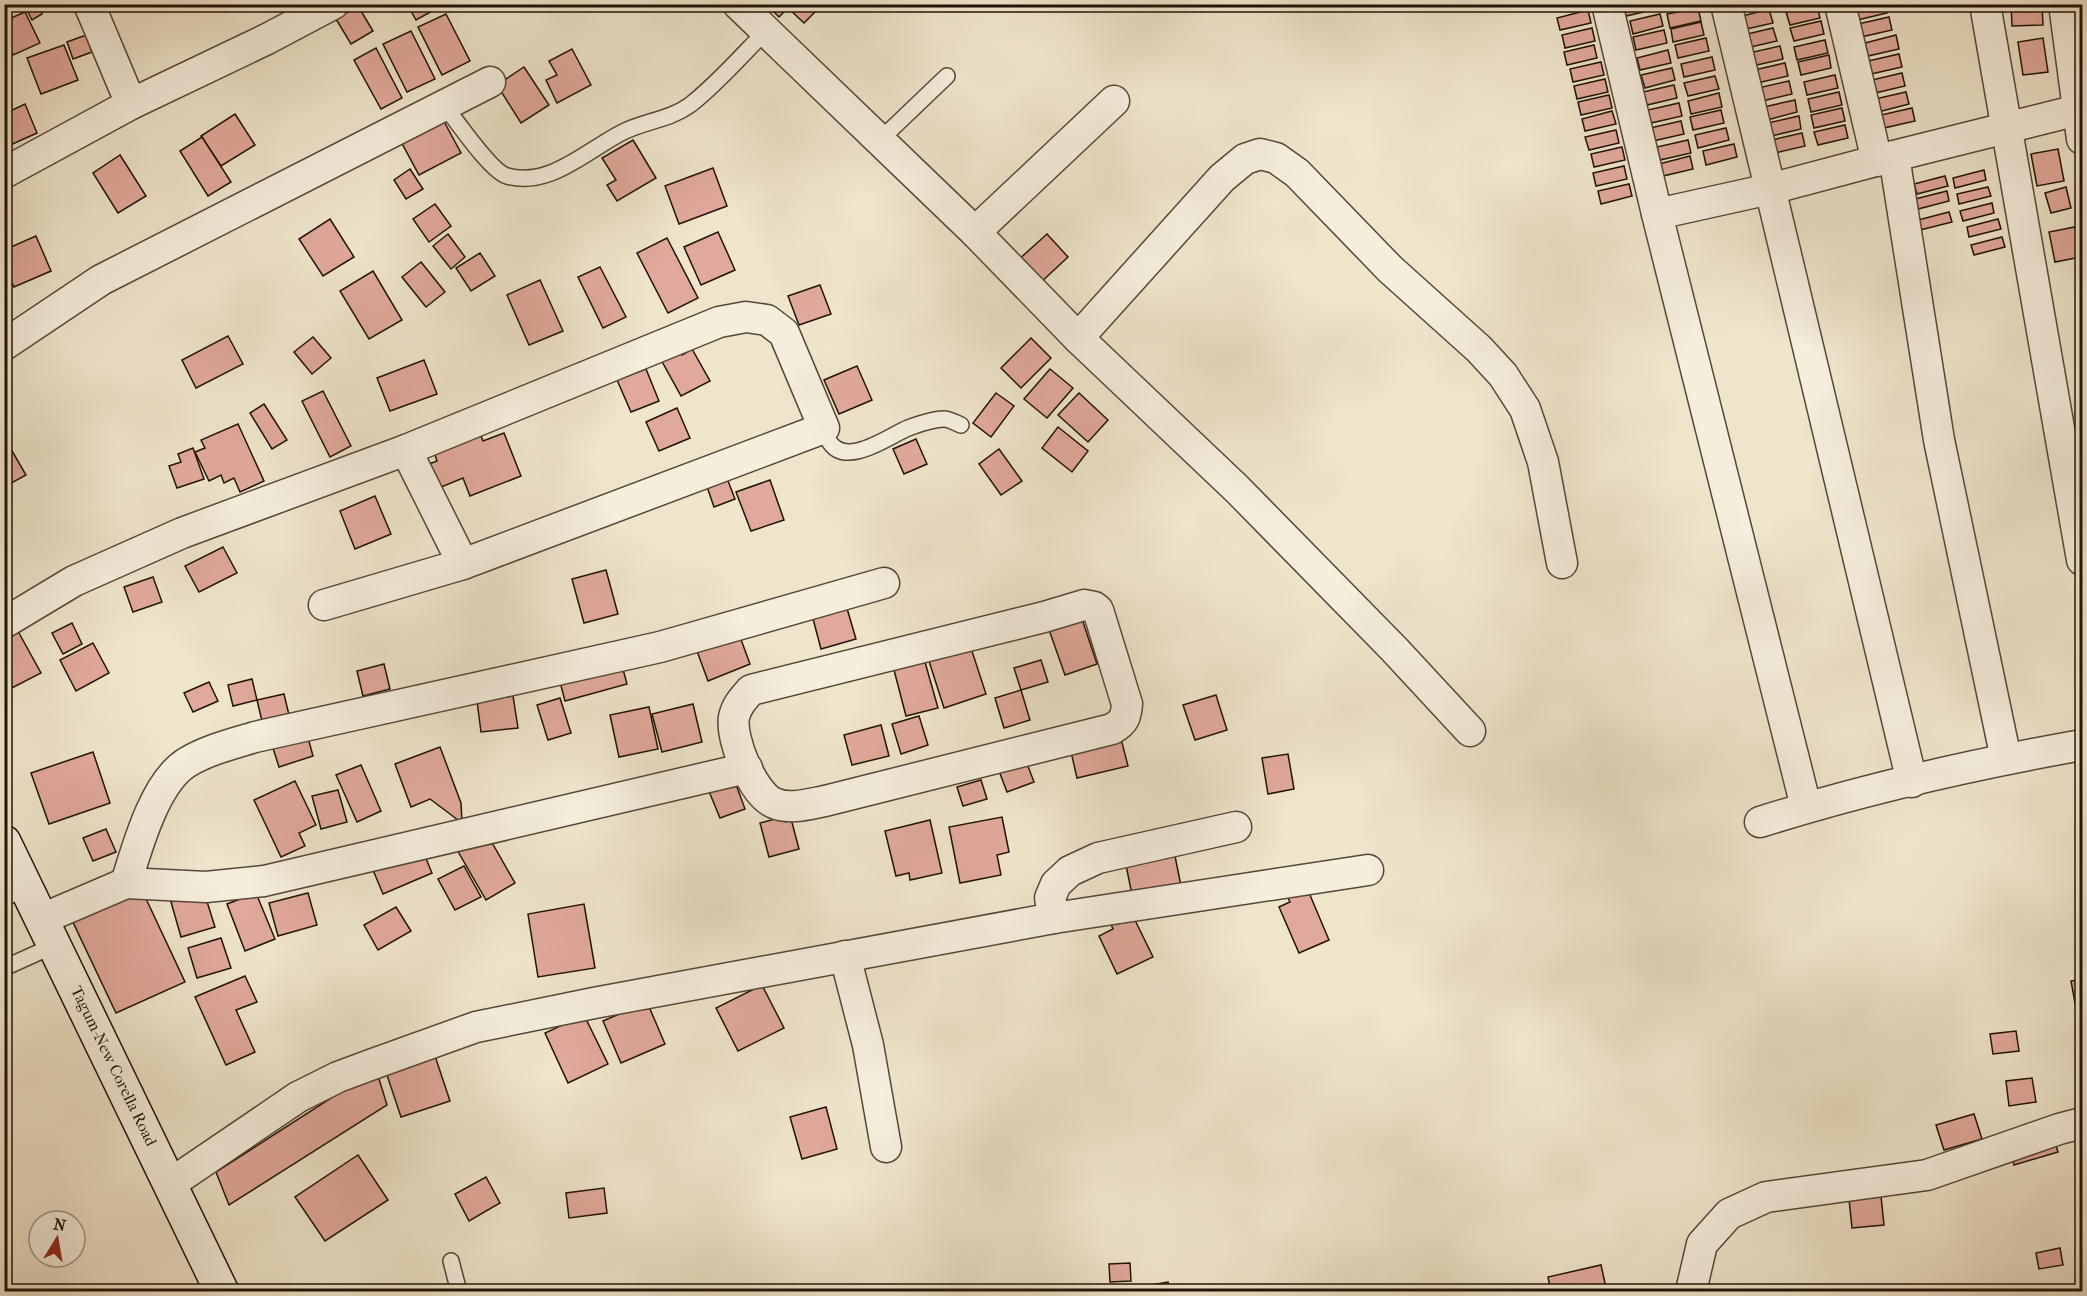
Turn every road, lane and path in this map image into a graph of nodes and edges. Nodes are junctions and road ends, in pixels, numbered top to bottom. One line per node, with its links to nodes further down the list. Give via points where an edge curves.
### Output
1 (89, 4): 13 (street)
2 (333, 4): 13 (street)
3 (738, 4): 9 (street)
4 (1607, 4): 21 (street)
5 (1726, 4): 20 (street)
6 (1840, 4): 18 (street)
7 (1985, 4): 16 (street)
8 (2064, 4): 15 (street)
9 (765, 32): 14 (lane, via 688,105 665,119 623,132 552,172 525,179 504,176); 17 (street)
10 (947, 76): 17 (lane)
11 (490, 82): 14 (street)
12 (1114, 101): 22 (street)
13 (131, 104): 19 (street)
14 (444, 105): 24 (street, via 101,280)
15 (2081, 119): 16 (street)
16 (2006, 128): 18 (street); 28 (street)
17 (879, 141): 22 (street)
18 (1885, 158): 20 (street); 36 (street)
19 (4, 173)
20 (1770, 189): 21 (street); 38 (street)
21 (1657, 214): 39 (street)
22 (975, 232): 23 (street)
23 (1078, 338): 29 (street, via 1222,178 1245,159 1260,154 1276,158 1297,173 1390,270 1503,375 1525,409 1543,462); 34 (street, via 1237,489)
24 (4, 345)
25 (961, 425): 26 (lane, via 945,419 926,422 852,452 837,449 829,442)
26 (824, 428): 27 (street, via 784,333 767,320 746,317 719,322); 30 (street)
27 (406, 450): 30 (street); 33 (street, via 182,533 74,581)
28 (2082, 560)
29 (1562, 563)
30 (463, 564): 32 (street)
31 (884, 583): 44 (street, via 660,647 276,732 211,751 184,764 166,783 148,818)
32 (324, 604)
33 (4, 623)
34 (1470, 731)
35 (2082, 745): 36 (street)
36 (2006, 759): 38 (street)
37 (747, 768): 37 (street, via 764,796 775,804 792,807 1112,729 1123,723 1127,704 1098,610 1084,605 751,690 739,702 733,733); 44 (street, via 264,880 206,887)
38 (1912, 782): 39 (street)
39 (1806, 807): 40 (street)
40 (1760, 822)
41 (1236, 827): 46 (street, via 1098,858 1070,871 1056,884 1050,898)
42 (4, 842): 45 (main road, Tagum-New Corella Road)
43 (1368, 870): 46 (street)
44 (126, 883): 47 (street)
45 (16, 893): 47 (main road, Tagum-New Corella Road)
46 (1054, 918): 48 (street)
47 (49, 932): 49 (lane); 52 (main road, Tagum-New Corella Road)
48 (844, 956): 51 (street, via 868,1045); 52 (street, via 476,1028 338,1077 298,1097)
49 (4, 968)
50 (2082, 1123): 56 (street, via 1927,1175 1766,1197 1729,1214 1702,1244)
51 (886, 1147)
52 (170, 1184): 54 (main road, Tagum-New Corella Road)
53 (452, 1261): 55 (lane)
54 (222, 1292)
55 (459, 1292)
56 (1694, 1292)

